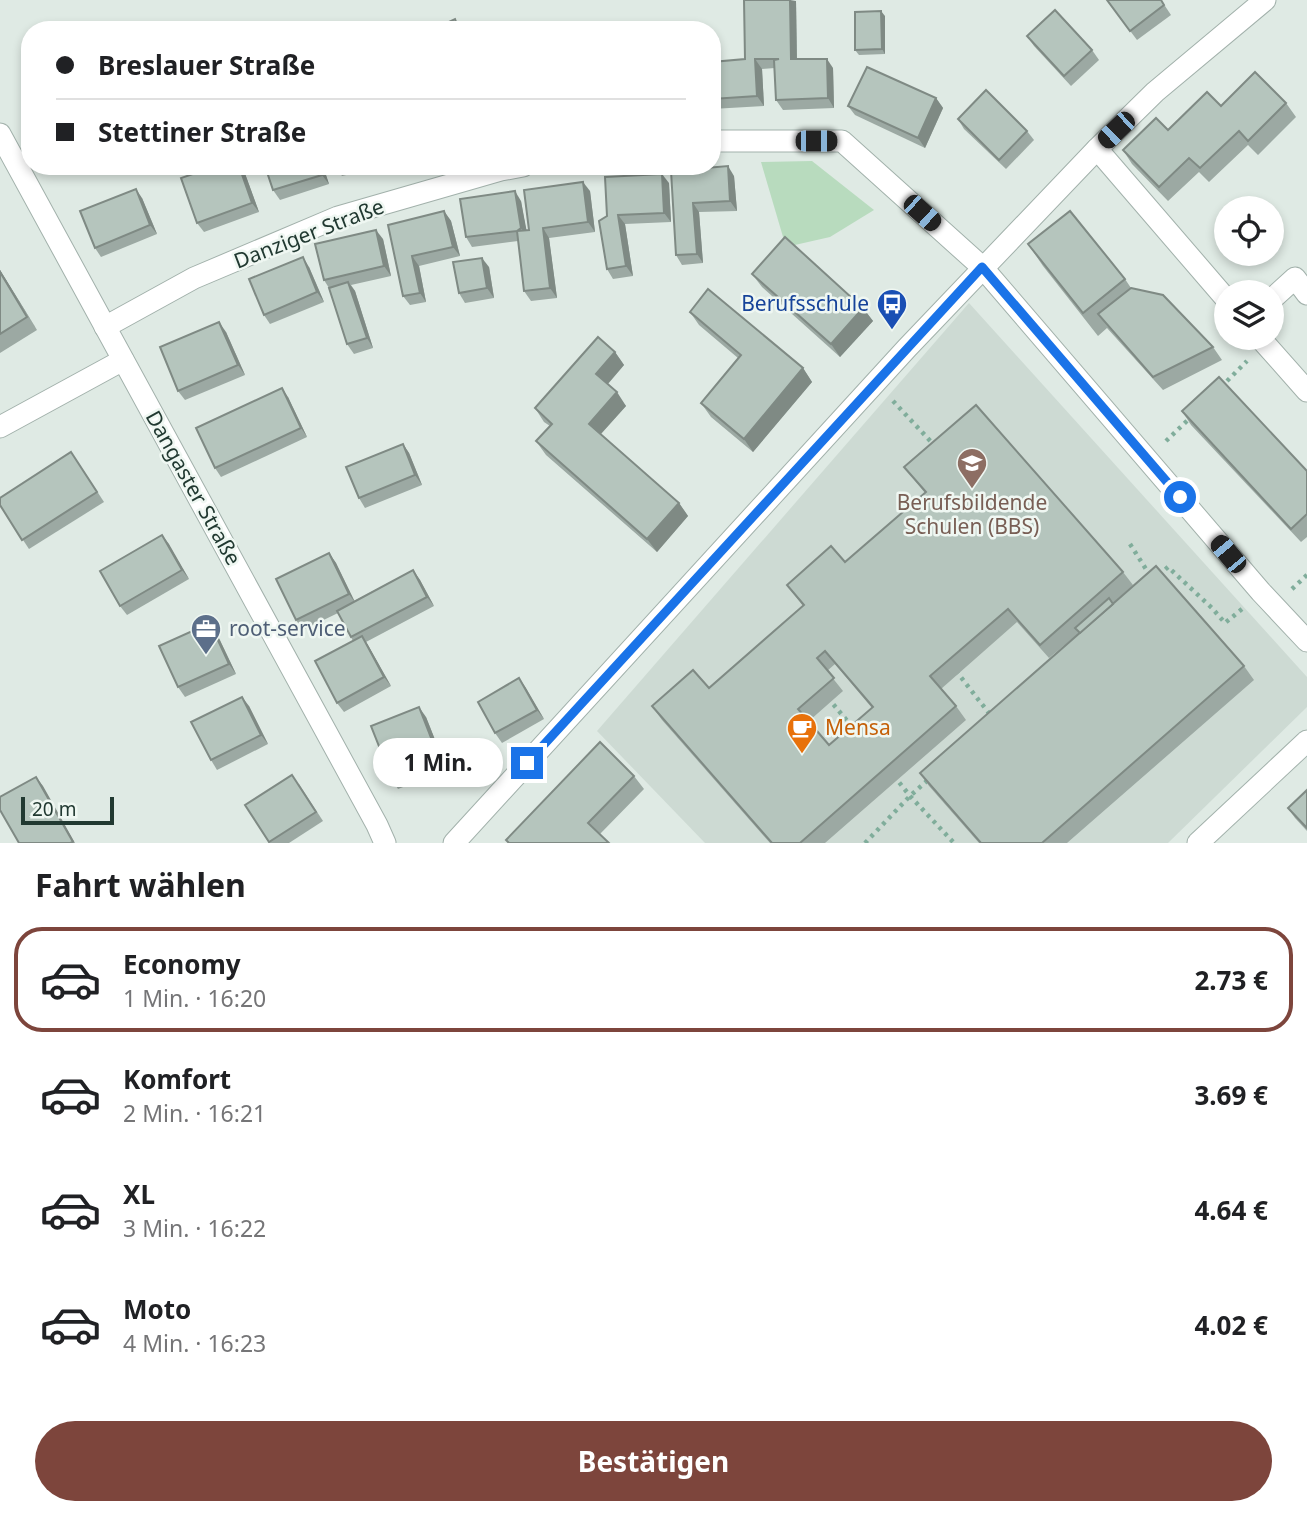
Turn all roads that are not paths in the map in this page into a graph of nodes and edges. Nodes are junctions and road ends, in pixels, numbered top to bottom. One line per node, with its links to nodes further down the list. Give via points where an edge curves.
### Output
1 (1265, 0): 4 (street, via 1155,92)
2 (0, 134): 5 (street, Dangaster Straße)
3 (721, 141): 8 (street, via 842,141)
4 (1097, 149): 8 (street); 9 (street)
5 (21, 173)
6 (22, 175): 12 (street, Dangaster Straße)
7 (484, 175): 12 (street, Danziger Straße, via 338,218 194,278)
8 (982, 267): 17 (street); 20 (street)
9 (1214, 285)
10 (1284, 288): 11 (street, via 1294,278)
11 (1307, 294)
12 (105, 327): 14 (street, Dangaster Straße)
13 (1272, 350): 15 (street)
14 (123, 360): 16 (street); 19 (street, Dangaster Straße)
15 (1307, 391)
16 (0, 426)
17 (1307, 641)
18 (1307, 741): 21 (street)
19 (385, 843)
20 (454, 843)
21 (1198, 843)

